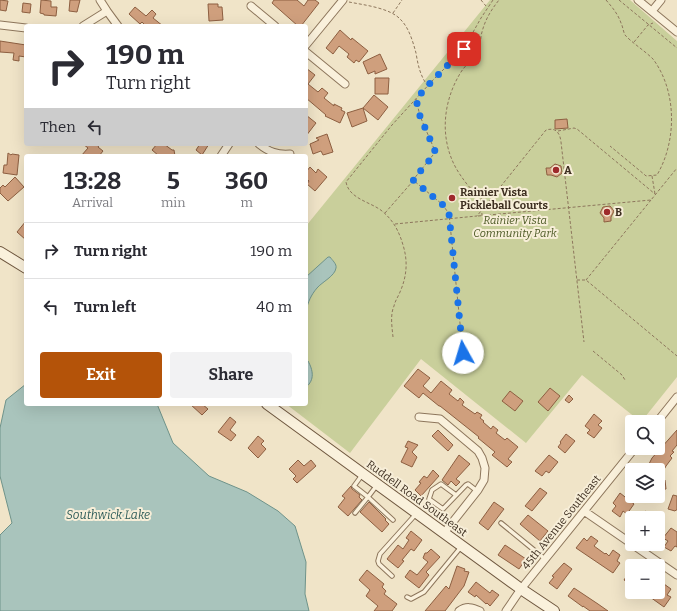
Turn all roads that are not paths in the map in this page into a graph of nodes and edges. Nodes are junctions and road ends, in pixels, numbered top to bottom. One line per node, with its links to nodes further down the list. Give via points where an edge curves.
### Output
1 (100, 0): 7 (street)
2 (638, 0): 6 (street)
3 (661, 0): 6 (street)
4 (346, 1): 14 (street)
5 (251, 6): 10 (street)
6 (652, 11): 13 (street)
7 (107, 12): 8 (street); 9 (street)
8 (86, 24)
9 (116, 24)
10 (273, 24)
11 (0, 25): 12 (street)
12 (24, 28)
13 (677, 32)
14 (308, 44)
15 (308, 54): 16 (street)
16 (345, 84)
17 (261, 146): 18 (street, via 268,152)
18 (276, 154)
19 (0, 252): 20 (main road)
20 (24, 267)
21 (677, 397): 23 (street)
22 (270, 406): 26 (main road, Ruddell Road Southeast)
23 (662, 415)
24 (419, 417): 28 (street, via 440,419 478,451 482,458 484,480)
25 (629, 455): 31 (street, 45th Avenue Southeast)
26 (363, 474): 27 (main road, Ruddell Road Southeast); 30 (lane, via 354,486)
27 (377, 484): 30 (lane); 33 (main road, Ruddell Road Southeast)
28 (477, 491): 29 (lane, via 468,484); 36 (street)
29 (456, 495): 29 (lane, via 443,509 429,499 432,490 441,484)
30 (368, 497): 32 (lane); 34 (lane)
31 (584, 511): 38 (street, 45th Avenue Southeast); 39 (street)
32 (355, 512)
33 (416, 513): 36 (main road, Ruddell Road Southeast); 40 (lane, via 378,559 379,564)
34 (393, 520)
35 (501, 523): 38 (lane)
36 (444, 533): 37 (main road, Ruddell Road Southeast)
37 (461, 546): 41 (main road, Ruddell Road Southeast); 42 (lane, via 424,592 411,599)
38 (545, 559): 41 (street, 45th Avenue Southeast)
39 (677, 575)
40 (392, 576)
41 (521, 589): 45 (street, 45th Avenue Southeast); 46 (main road, Ruddell Road Southeast)
42 (407, 597)
43 (459, 611): 44 (street, via 469,607)
44 (480, 611)
45 (506, 611)
46 (554, 611)

